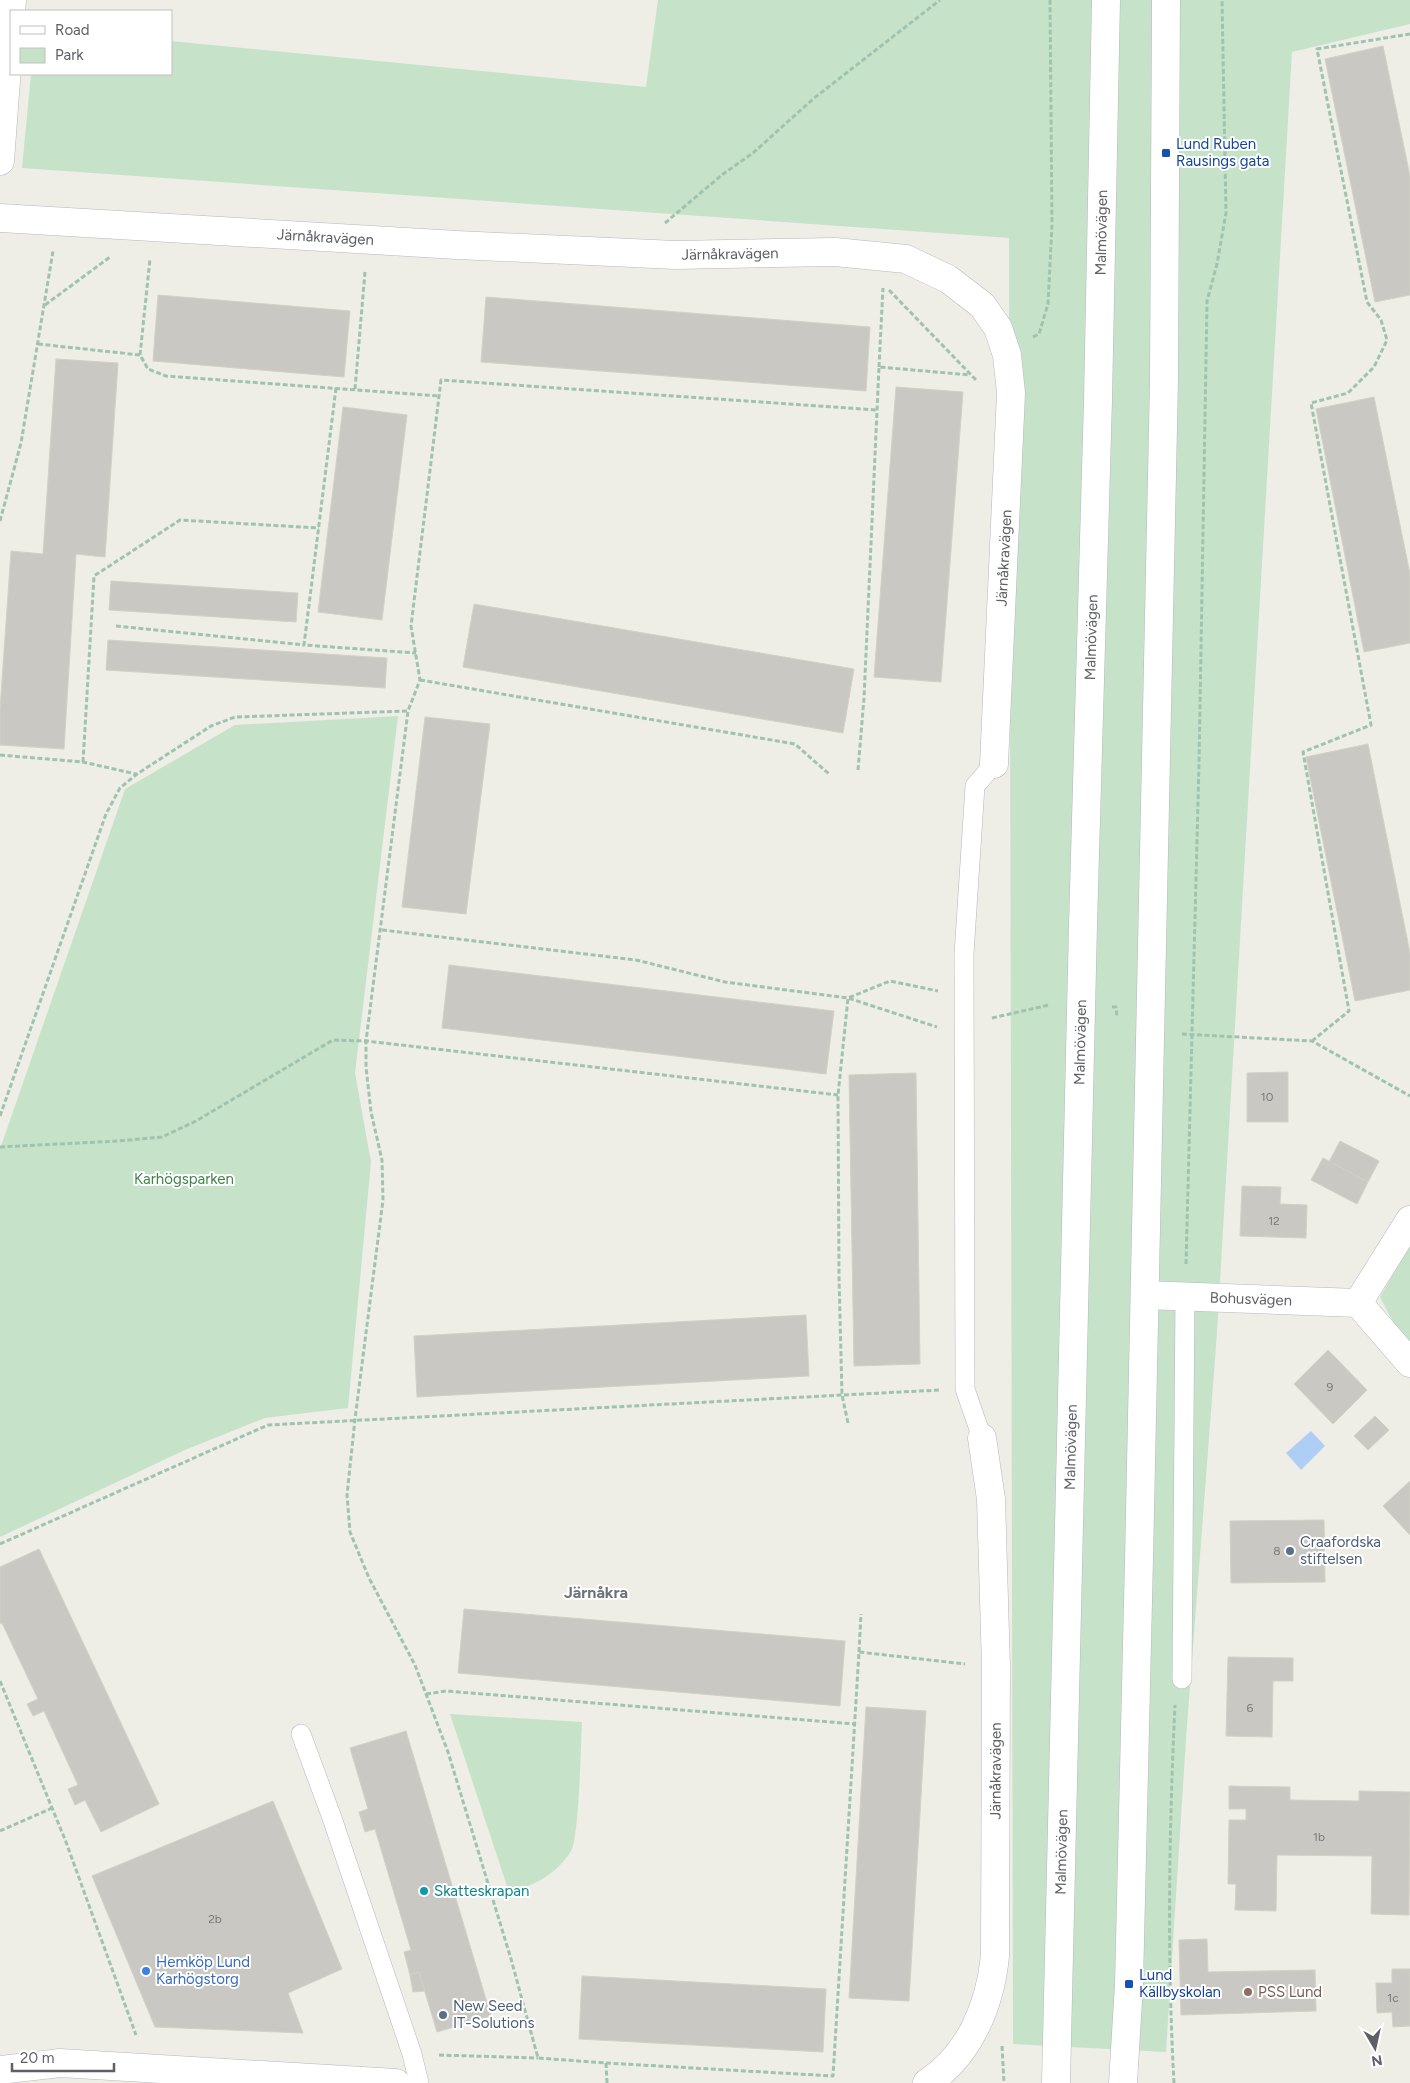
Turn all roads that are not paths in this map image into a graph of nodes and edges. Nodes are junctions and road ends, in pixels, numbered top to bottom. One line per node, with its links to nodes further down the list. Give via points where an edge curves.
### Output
1 (1106, 0): 20 (main road, Malmövägen)
2 (1166, 0): 8 (main road, via 1164,380)
3 (10, 27): 4 (main road)
4 (0, 161)
5 (0, 218): 6 (main road, Järnåkravägen, via 675,255 835,252 906,259 948,279 982,305 998,328 1007,355 1011,393)
6 (994, 764): 12 (lane, via 975,786 964,954 965,1389)
7 (1410, 1220): 10 (main road)
8 (1145, 1295): 9 (main road, Bohusvägen); 21 (main road, via 1129,1984)
9 (1185, 1296): 10 (main road, Bohusvägen); 13 (lane)
10 (1358, 1302): 11 (main road)
11 (1410, 1363)
12 (982, 1438): 19 (main road, Järnåkravägen, via 991,1499 996,1667 995,1946 992,1985 978,2025 959,2053)
13 (1182, 1679)
14 (301, 1734): 18 (lane, via 336,1827)
15 (0, 2070): 16 (main road)
16 (61, 2073): 17 (main road)
17 (396, 2083)
18 (419, 2083)
19 (927, 2083)
20 (1056, 2083)
21 (1123, 2083)

